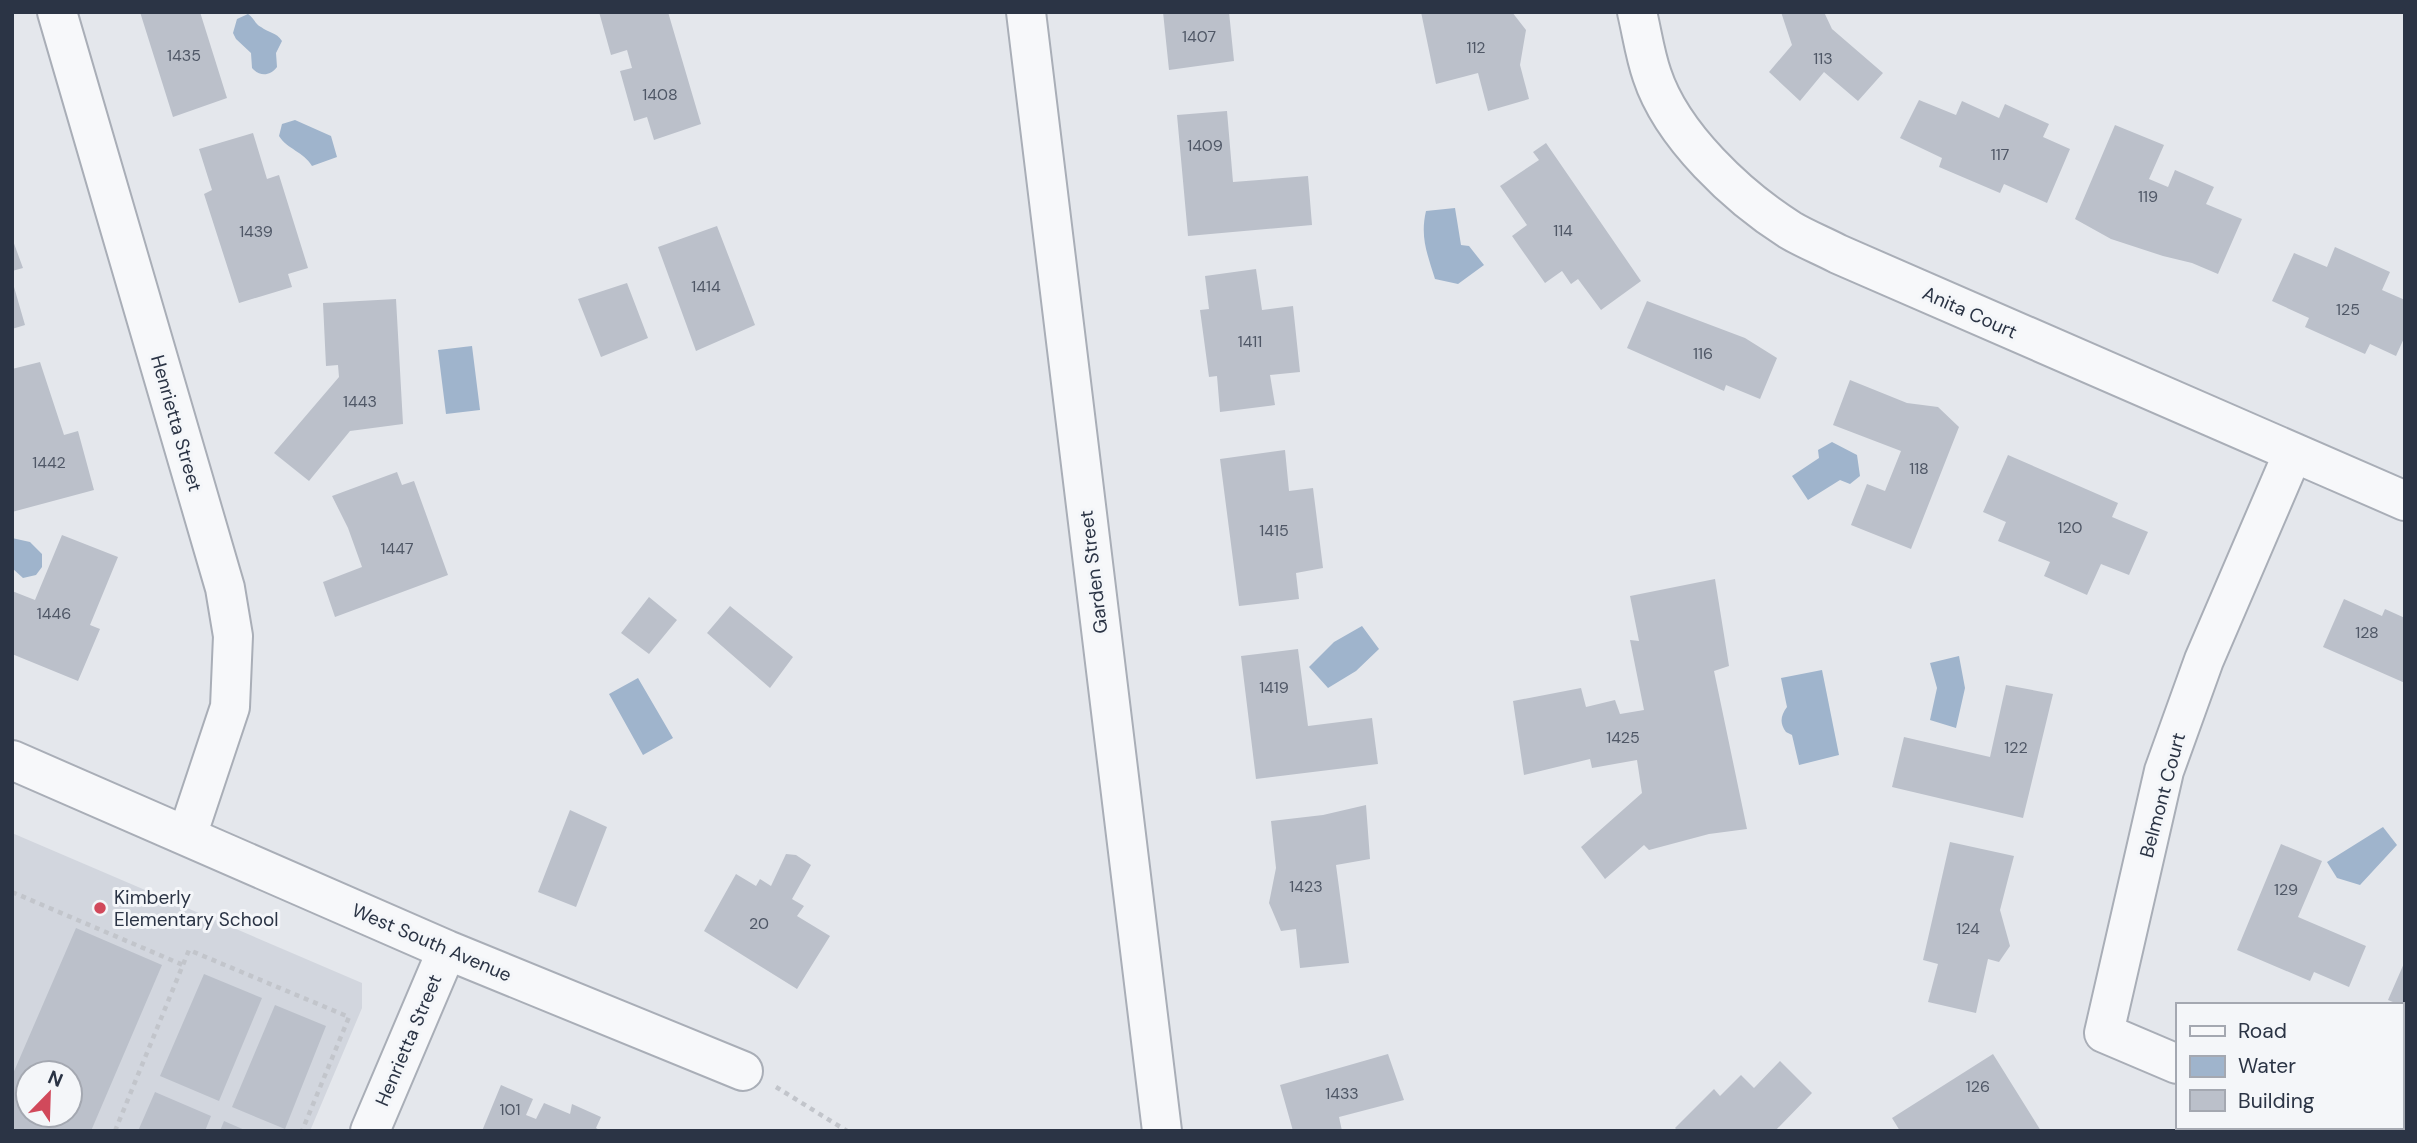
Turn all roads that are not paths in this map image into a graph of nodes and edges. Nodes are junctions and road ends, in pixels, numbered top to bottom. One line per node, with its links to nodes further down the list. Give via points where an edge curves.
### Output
1 (57, 12): 7 (street, Henrietta Street, via 225,588 233,636 230,707)
2 (1026, 12): 12 (street, Garden Street)
3 (1637, 12): 4 (street, Anita Court, via 1652,77 1674,119 1708,164 1791,231)
4 (2293, 453): 5 (street, Anita Court); 9 (street, Belmont Court, via 2204,660 2164,771 2104,1034)
5 (2405, 500)
6 (12, 760): 7 (street, West South Avenue)
7 (187, 836): 8 (street, West South Avenue)
8 (447, 950): 10 (street, West South Avenue); 11 (street, Henrietta Street)
9 (2176, 1064)
10 (743, 1071)
11 (370, 1131)
12 (1162, 1131)

